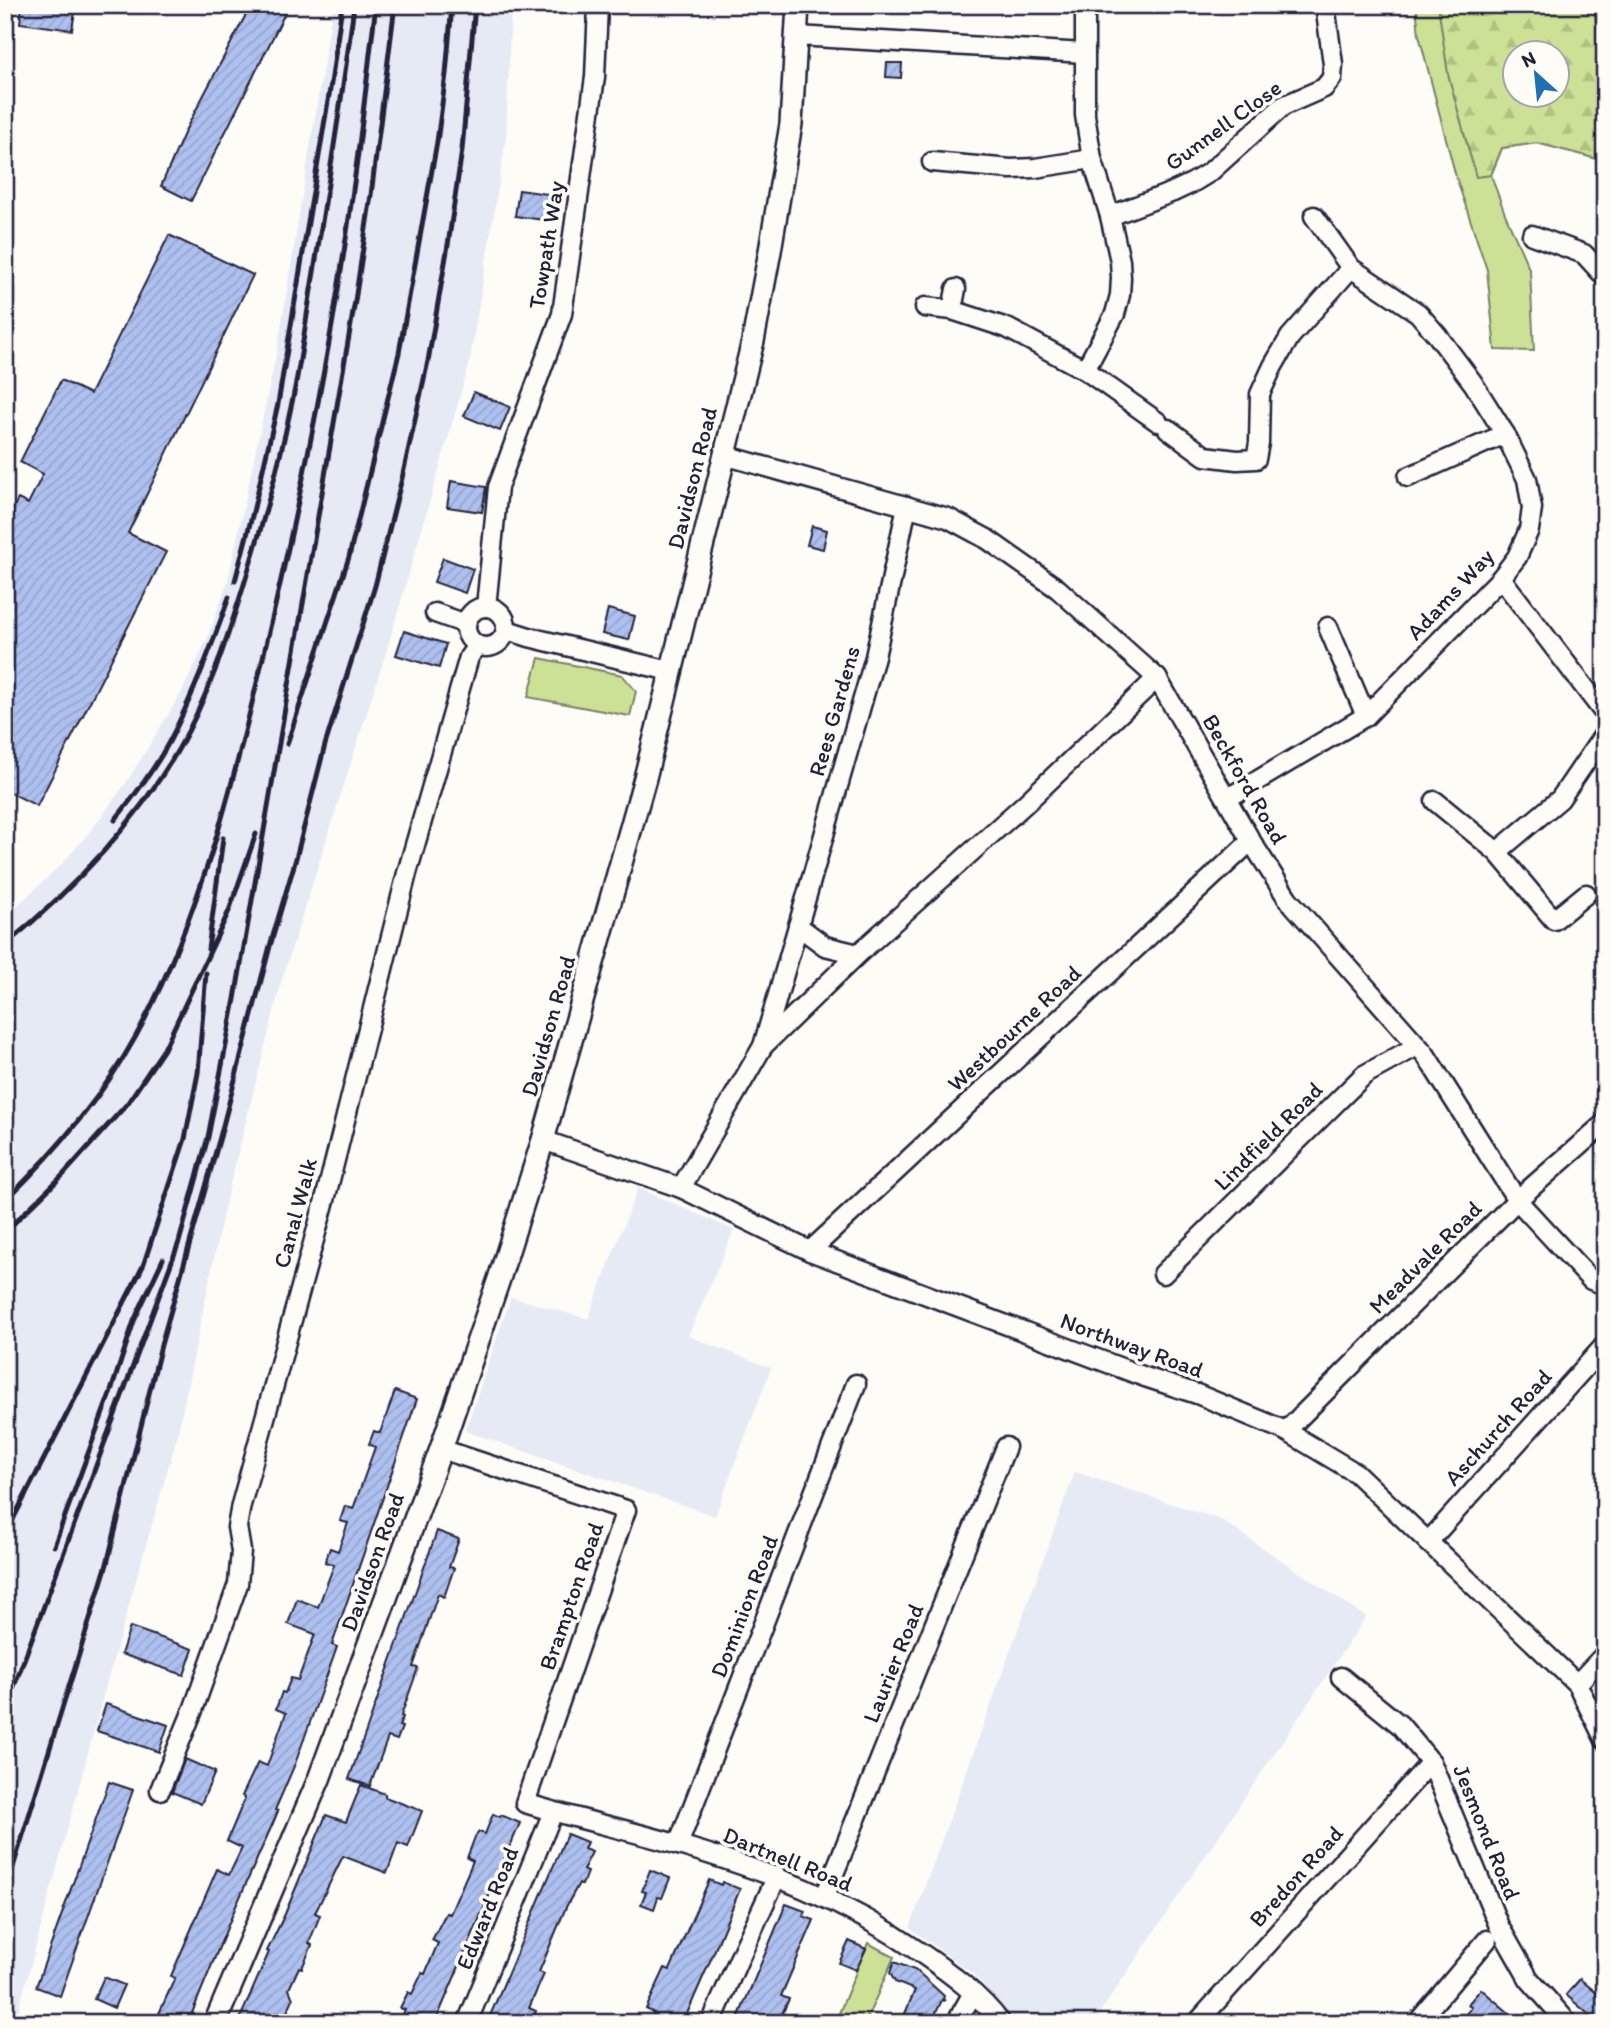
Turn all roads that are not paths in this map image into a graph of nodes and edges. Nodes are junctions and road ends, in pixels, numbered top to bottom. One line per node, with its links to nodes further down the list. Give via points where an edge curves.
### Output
1 (598, 5): 23 (street, Towpath Way, via 595,77 562,314 498,487)
2 (798, 5): 5 (street, Davidson Road)
3 (1085, 5): 6 (street)
4 (1325, 5): 9 (street, Gunnell Close, via 1333,64 1332,78 1324,88 1283,106 1192,183)
5 (797, 36): 6 (street); 19 (street, Davidson Road, via 791,124 770,251)
6 (1085, 53): 7 (street, via 1085,116)
7 (1092, 159): 8 (street, via 1023,169); 9 (street)
8 (932, 162)
9 (1110, 216): 17 (street, via 1120,261 1120,295 1115,314)
10 (1314, 216): 12 (street, Adams Way)
11 (1532, 236): 13 (street, via 1584,254)
12 (1351, 268): 17 (street, via 1290,337 1273,366 1260,394 1256,460 1205,456); 18 (street, Adams Way, via 1418,313 1473,383)
13 (1605, 278)
14 (956, 289): 16 (street)
15 (925, 307): 16 (street)
16 (952, 310): 17 (street, via 1007,328)
17 (1085, 370)
18 (1505, 434): 20 (street); 22 (street, Adams Way, via 1527,479 1532,508 1529,530)
19 (724, 456): 21 (street, Beckford Road); 29 (street, Davidson Road)
20 (1408, 477)
21 (908, 506): 30 (street, Beckford Road, via 948,518 987,539 1058,589); 39 (street, Rees Gardens, via 875,657)
22 (1501, 578): 31 (street); 32 (street, Adams Way)
23 (486, 607): 25 (street, via 473,612); 27 (street, via 502,614)
24 (435, 613): 25 (street)
25 (466, 624): 28 (street, via 468,637)
26 (1328, 627): 32 (street)
27 (507, 630): 28 (street, via 496,646); 29 (street)
28 (477, 646): 61 (street, Canal Walk, via 469,657 407,873 325,1200 241,1505 238,1584)
29 (670, 671): 44 (street, Davidson Road, via 645,778)
30 (1157, 678): 34 (street, Beckford Road); 40 (street, Rees Gardens)
31 (1605, 714)
32 (1366, 716): 34 (street, Adams Way)
33 (1605, 733): 37 (street, via 1560,799)
34 (1228, 798): 36 (street, Beckford Road)
35 (1435, 801): 37 (street)
36 (1251, 841): 42 (street, Beckford Road, via 1288,899); 47 (street, Westbourne Road)
37 (1497, 852): 38 (street, via 1554,920)
38 (1586, 894)
39 (798, 926): 40 (street, via 825,946); 41 (street, Rees Gardens)
40 (858, 954): 41 (street, Rees Gardens)
41 (763, 1046): 45 (street, Rees Gardens)
42 (1417, 1046): 46 (street, Beckford Road); 48 (street, Lindfield Road, via 1363,1075)
43 (1605, 1123): 46 (street, Meadvale Road)
44 (543, 1140): 45 (street, Northway Road); 54 (street, Davidson Road)
45 (681, 1188): 47 (street, Northway Road)
46 (1517, 1200): 49 (street, Beckford Road, via 1591,1280); 52 (street, Meadvale Road)
47 (810, 1251): 52 (street, Northway Road)
48 (1163, 1274)
49 (1605, 1285)
50 (1605, 1345): 55 (street, Aschurch Road)
51 (856, 1384): 64 (street, Dominion Road)
52 (1286, 1431): 55 (street, Northway Road, via 1356,1473)
53 (1006, 1447): 66 (street, Laurier Road)
54 (441, 1449): 62 (street, Brampton Road, via 626,1510); 69 (street, Davidson Road, via 319,1779)
55 (1428, 1542): 58 (street, Northway Road)
56 (1605, 1654): 58 (street)
57 (1340, 1677): 60 (street, Jesmond Road, via 1400,1725)
58 (1577, 1684): 59 (street, Northway Road)
59 (1605, 1740)
60 (1431, 1762): 74 (street, Bredon Road); 76 (street, Jesmond Road, via 1499,1926 1529,1979)
61 (160, 1790)
62 (525, 1803): 63 (street, Dartnell Road)
63 (553, 1812): 64 (street, Dartnell Road); 70 (street, Edward Road)
64 (678, 1844): 65 (street, Dartnell Road)
65 (777, 1876): 66 (street, Dartnell Road); 71 (street)
66 (825, 1896): 68 (street, Dartnell Road, via 891,1932)
67 (1487, 1940): 75 (street)
68 (973, 1993): 72 (street); 73 (street, Dartnell Road)
69 (215, 2023)
70 (467, 2023)
71 (711, 2023)
72 (956, 2023)
73 (1001, 2023)
74 (1197, 2023)
75 (1417, 2023)
76 (1567, 2023)

